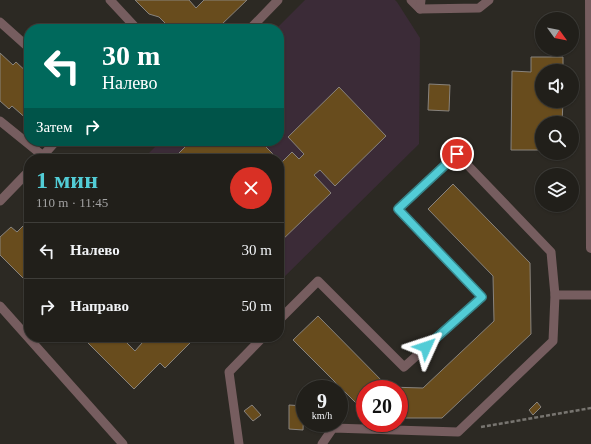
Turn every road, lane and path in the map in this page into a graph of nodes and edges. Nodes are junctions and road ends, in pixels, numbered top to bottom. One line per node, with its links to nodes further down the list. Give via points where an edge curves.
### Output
1 (110, 0): 8 (lane)
2 (278, 0): 9 (lane)
3 (411, 0): 6 (lane)
4 (488, 0): 6 (lane, via 479,8)
5 (590, 0): 11 (street)
6 (421, 5)
7 (0, 22): 10 (lane)
8 (132, 24)
9 (255, 24)
10 (24, 44)
11 (591, 109): 20 (street)
12 (0, 121): 13 (lane)
13 (24, 142)
14 (29, 146): 16 (lane)
15 (52, 146): 17 (lane)
16 (38, 154)
17 (46, 154)
18 (24, 176): 19 (lane)
19 (0, 201)
20 (591, 248)
21 (555, 295): 22 (lane); 24 (lane, via 551,252 457,154 398,209 482,297 404,367 318,281); 32 (lane, via 553,341 458,432 333,428)
22 (591, 295)
23 (0, 306): 25 (lane)
24 (284, 312)
25 (24, 333)
26 (32, 342): 30 (lane)
27 (258, 342): 31 (lane, via 229,372)
28 (591, 408): 29 (path)
29 (477, 428)
30 (123, 444)
31 (239, 444)
32 (322, 444)

